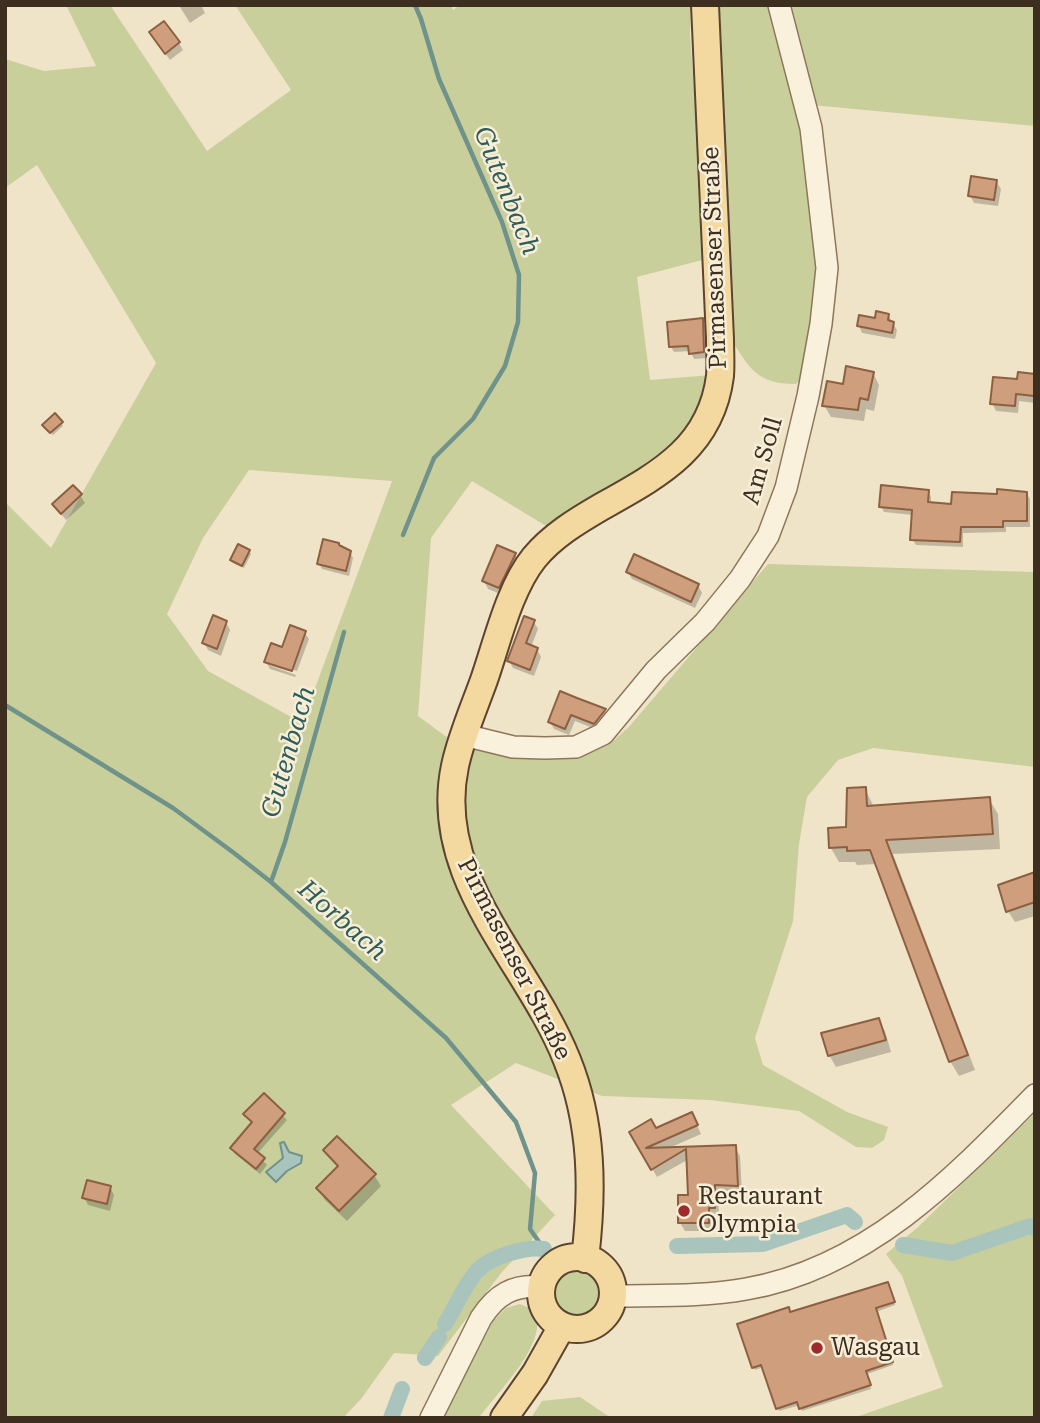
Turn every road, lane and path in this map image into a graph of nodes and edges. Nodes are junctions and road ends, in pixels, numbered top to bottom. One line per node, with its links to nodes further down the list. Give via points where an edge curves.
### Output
1 (705, 5): 3 (main road, Pirmasenser Straße, via 720,339 720,374 709,419 670,465 582,518 532,560)
2 (779, 5): 3 (street, Am Soll, via 811,128 827,268 808,396 786,488 768,536 705,622 656,670 603,734 565,748 513,747)
3 (464, 735): 5 (main road, Pirmasenser Straße, via 450,805 457,850 476,896 552,1028 577,1088 590,1174)
4 (1035, 1095): 7 (street, via 941,1188 876,1236 822,1266 779,1282 728,1292)
5 (585, 1259): 6 (main road, via 574,1258 553,1267); 7 (main road, via 603,1269)
6 (542, 1287): 8 (main road, via 548,1314); 9 (street, via 513,1289 490,1303)
7 (613, 1296): 8 (main road, via 599,1322 581,1329)
8 (562, 1326): 10 (main road)
9 (431, 1418)
10 (504, 1418)

